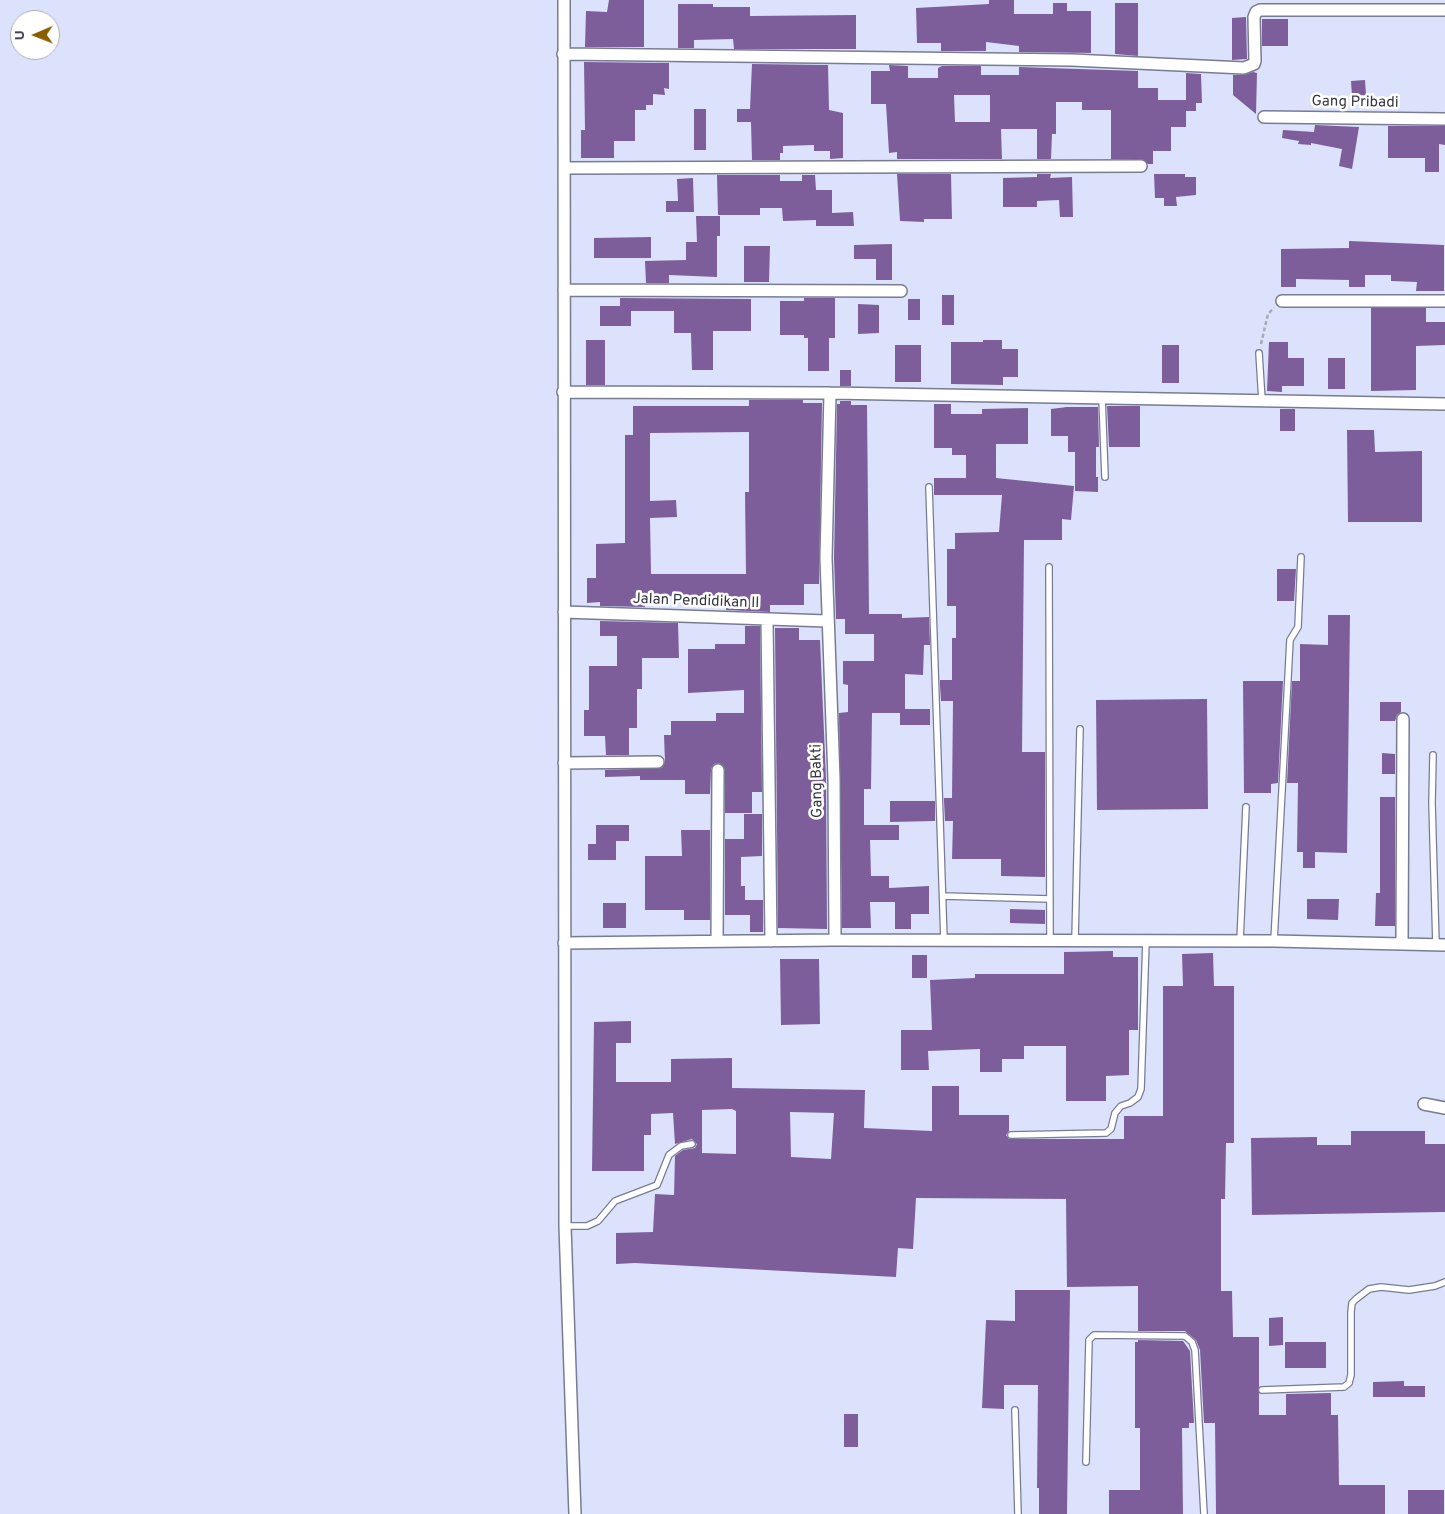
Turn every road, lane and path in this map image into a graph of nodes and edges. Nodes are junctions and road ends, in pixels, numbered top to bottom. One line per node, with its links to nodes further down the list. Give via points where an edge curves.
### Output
1 (564, 0): 3 (street)
2 (1445, 10): 3 (street, via 1260,10 1254,17 1254,64 1244,68 1072,60)
3 (563, 54): 7 (street)
4 (1264, 117): 5 (street, Gang Pribadi)
5 (1445, 119)
6 (1141, 166): 7 (street)
7 (564, 168): 8 (street)
8 (564, 290): 9 (street); 13 (street)
9 (901, 291)
10 (1282, 301): 11 (street); 12 (path, via 1268,314)
11 (1445, 301)
12 (1259, 353): 16 (lane)
13 (563, 392): 14 (street); 22 (street)
14 (830, 393): 15 (street); 24 (street, Gang Bakti)
15 (1102, 398): 16 (street); 18 (lane)
16 (1262, 402): 17 (street)
17 (1445, 404)
18 (1105, 478)
19 (929, 487): 32 (lane)
20 (1301, 557): 38 (lane, via 1298,627 1290,640)
21 (1049, 567): 33 (lane)
22 (564, 612): 23 (street, Jalan Pendidikan II); 29 (street)
23 (767, 619): 24 (street, Jalan Pendidikan II); 34 (street)
24 (827, 621): 35 (street, Gang Bakti, via 834,779)
25 (1403, 719): 44 (street)
26 (1080, 730): 37 (lane)
27 (1433, 755): 45 (lane, via 1432,803)
28 (658, 762): 29 (street)
29 (564, 763): 43 (street)
30 (718, 770): 39 (street)
31 (1246, 807): 42 (lane)
32 (943, 896): 33 (lane); 40 (lane)
33 (1050, 900): 36 (lane)
34 (771, 940): 35 (street); 39 (street)
35 (835, 940): 40 (street)
36 (1050, 940): 37 (street); 40 (street)
37 (1075, 940): 41 (street)
38 (1274, 940): 42 (street); 44 (street)
39 (717, 941): 43 (street)
40 (944, 941)
41 (1146, 941): 42 (street); 48 (lane, via 1141,1089 1138,1096 1115,1113 1111,1129 1106,1134)
42 (1240, 941)
43 (564, 943): 50 (street)
44 (1402, 943): 45 (street)
45 (1440, 945)
46 (1424, 1104): 47 (street)
47 (1445, 1108)
48 (1011, 1135)
49 (692, 1144): 50 (lane, via 682,1146 669,1155 657,1185 615,1201 598,1221 587,1226)
50 (565, 1226): 55 (street)
51 (1445, 1282): 52 (lane, via 1409,1290 1369,1289 1352,1303 1351,1375 1344,1388)
52 (1262, 1390)
53 (1015, 1410): 56 (lane)
54 (1086, 1462): 57 (lane, via 1089,1340 1094,1335 1185,1336 1195,1350)
55 (575, 1514)
56 (1018, 1514)
57 (1204, 1514)

